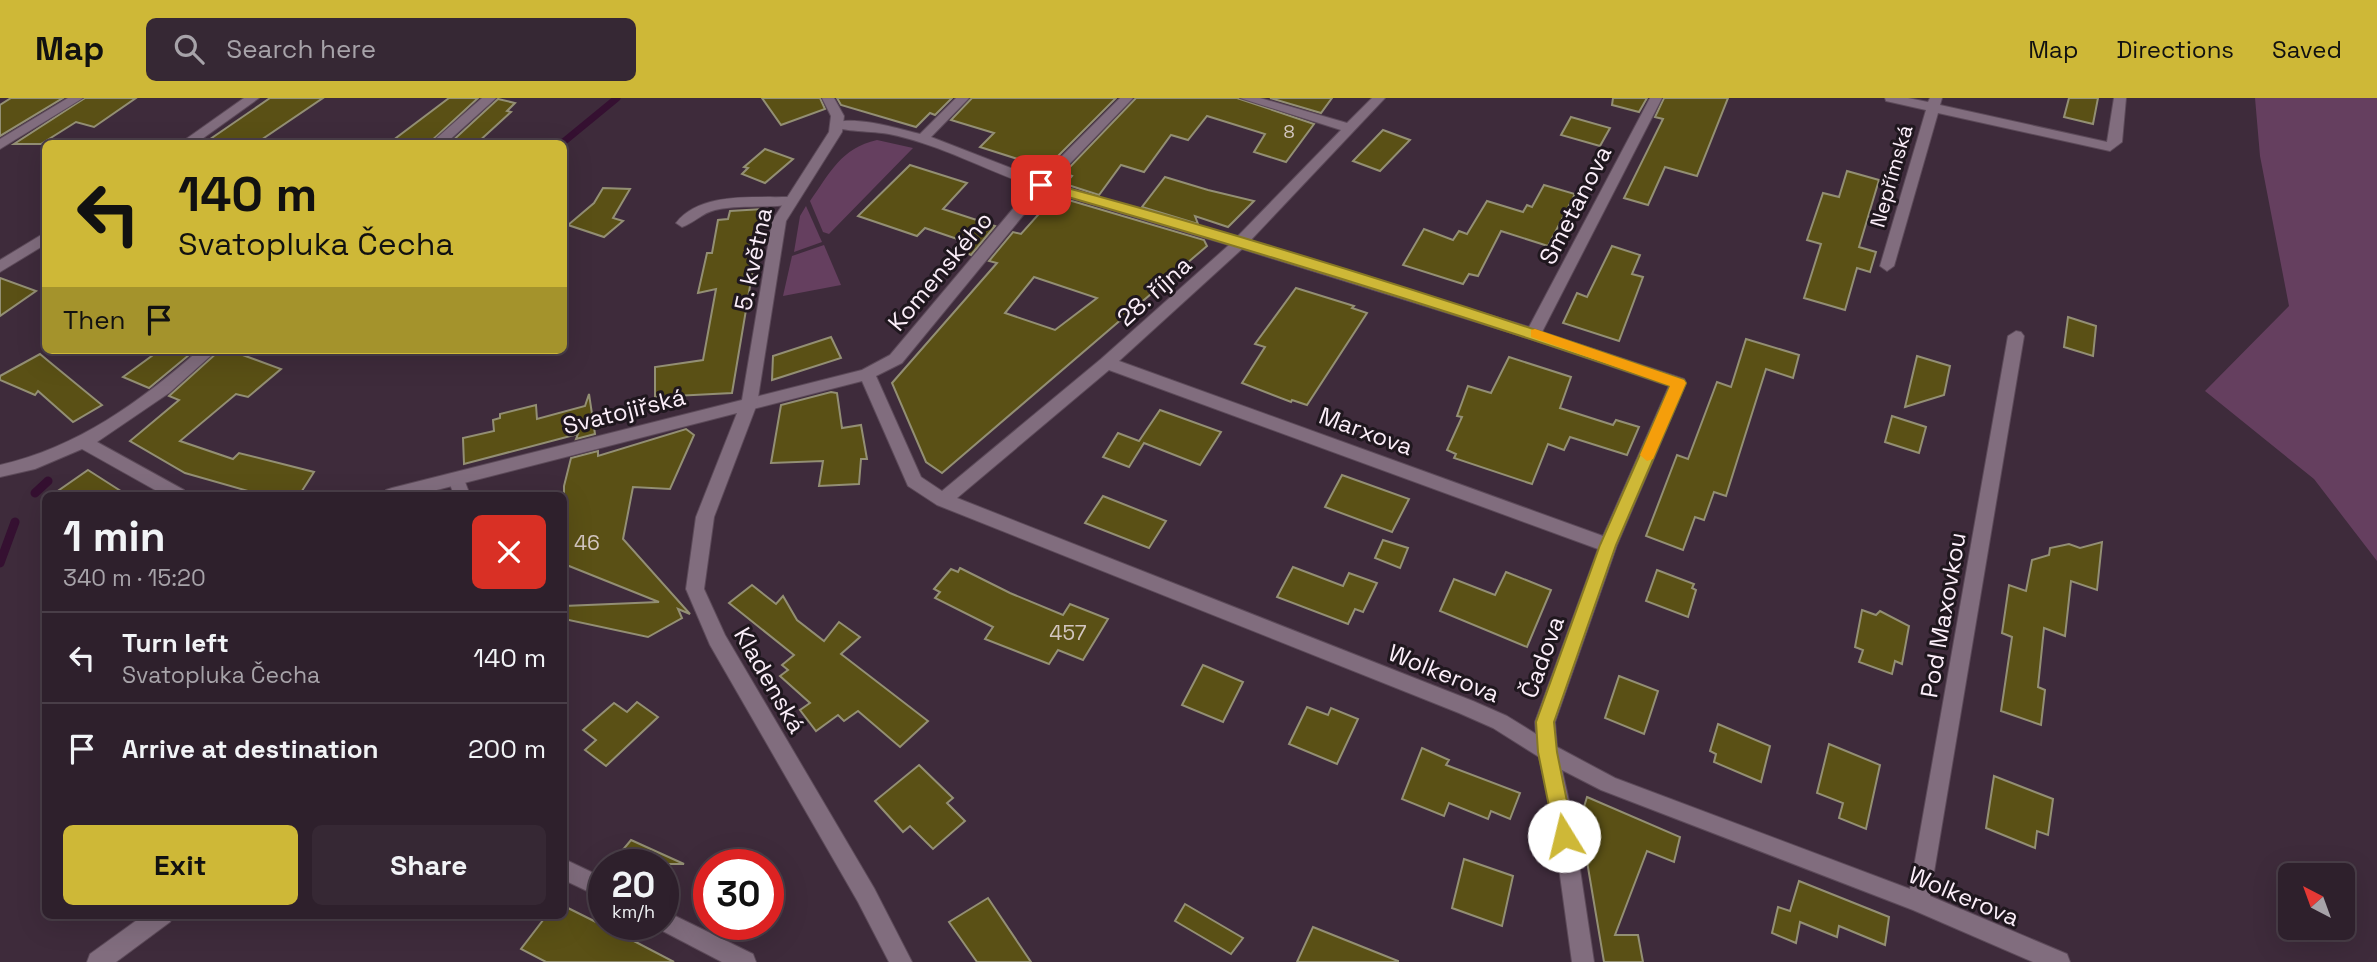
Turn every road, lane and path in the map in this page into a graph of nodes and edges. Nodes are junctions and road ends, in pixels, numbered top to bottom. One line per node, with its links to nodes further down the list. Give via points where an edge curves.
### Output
1 (77, 98): 18 (street)
2 (253, 98): 16 (street)
3 (490, 98): 17 (street)
4 (828, 98): 13 (street, via 838,114)
5 (963, 98): 15 (street)
6 (1127, 98): 19 (street, Komenského)
7 (1246, 98): 14 (street)
8 (1379, 98): 14 (street, 28. října)
9 (1656, 98): 26 (street, Smetanova)
10 (1892, 98): 12 (street)
11 (2120, 98): 12 (street, via 2115,142 2110,147)
12 (1934, 103): 24 (street, Nepřímská)
13 (838, 125): 15 (street, via 877,127); 20 (street, 5. května)
14 (1349, 128): 23 (street, 28. října)
15 (923, 138): 19 (street)
16 (191, 140)
17 (441, 140)
18 (0, 145)
19 (1041, 185): 23 (street); 30 (street, Komenského, via 896,359)
20 (788, 201): 21 (lane, via 707,206); 31 (street, 5. května, via 779,221)
21 (682, 223)
22 (42, 240): 25 (street)
23 (1239, 242): 26 (street); 29 (street, 28. října)
24 (1887, 266)
25 (0, 267)
26 (1534, 333): 38 (street, Čadova, via 1678,383)
27 (2017, 336): 42 (street, Pod Maxovkou)
28 (204, 354): 32 (street, via 146,401)
29 (1107, 363): 37 (street, 28. října); 38 (street, Marxova)
30 (867, 374): 31 (street, Svatojiřská); 37 (street, Wolkerova, via 914,481)
31 (749, 404): 34 (street, Svatojiřská); 47 (street, Kladenská, via 705,517 695,589 717,639)
32 (83, 442): 33 (street); 35 (street)
33 (2, 473)
34 (459, 487): 36 (street, Svatojiřská)
35 (173, 492)
36 (417, 492)
37 (943, 500): 39 (street, Wolkerova, via 1466,707)
38 (1608, 545): 39 (street, Čadova, via 1545,722)
39 (1548, 752): 42 (street, Wolkerova, via 1608,784); 48 (street, Čadova)
40 (567, 870): 41 (street)
41 (588, 881)
42 (1918, 902): 49 (street, Wolkerova)
43 (157, 919): 45 (street)
44 (679, 928): 46 (street)
45 (99, 962)
46 (745, 962)
47 (901, 962)
48 (1583, 962)
49 (2059, 962)

